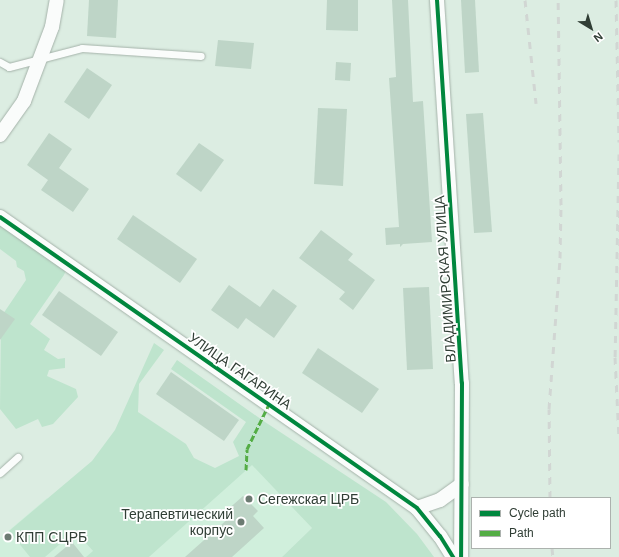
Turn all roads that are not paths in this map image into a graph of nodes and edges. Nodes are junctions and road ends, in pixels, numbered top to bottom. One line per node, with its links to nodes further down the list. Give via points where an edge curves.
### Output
1 (57, 0): 4 (street, via 52,27)
2 (437, 0): 10 (street, ВЛАДИМИРСКАЯ УЛИЦА, via 462,383)
3 (201, 56): 4 (lane, via 82,48)
4 (40, 57): 5 (lane, via 9,67); 6 (street, via 24,101)
5 (0, 62)
6 (0, 135)
7 (0, 217): 11 (street, УЛИЦА ГАГАРИНА)
8 (18, 457): 9 (lane)
9 (0, 473)
10 (462, 484): 11 (street, via 440,500); 13 (street, ВЛАДИМИРСКАЯ УЛИЦА)
11 (417, 508): 12 (street, УЛИЦА ГАГАРИНА)
12 (453, 557)
13 (460, 557)

